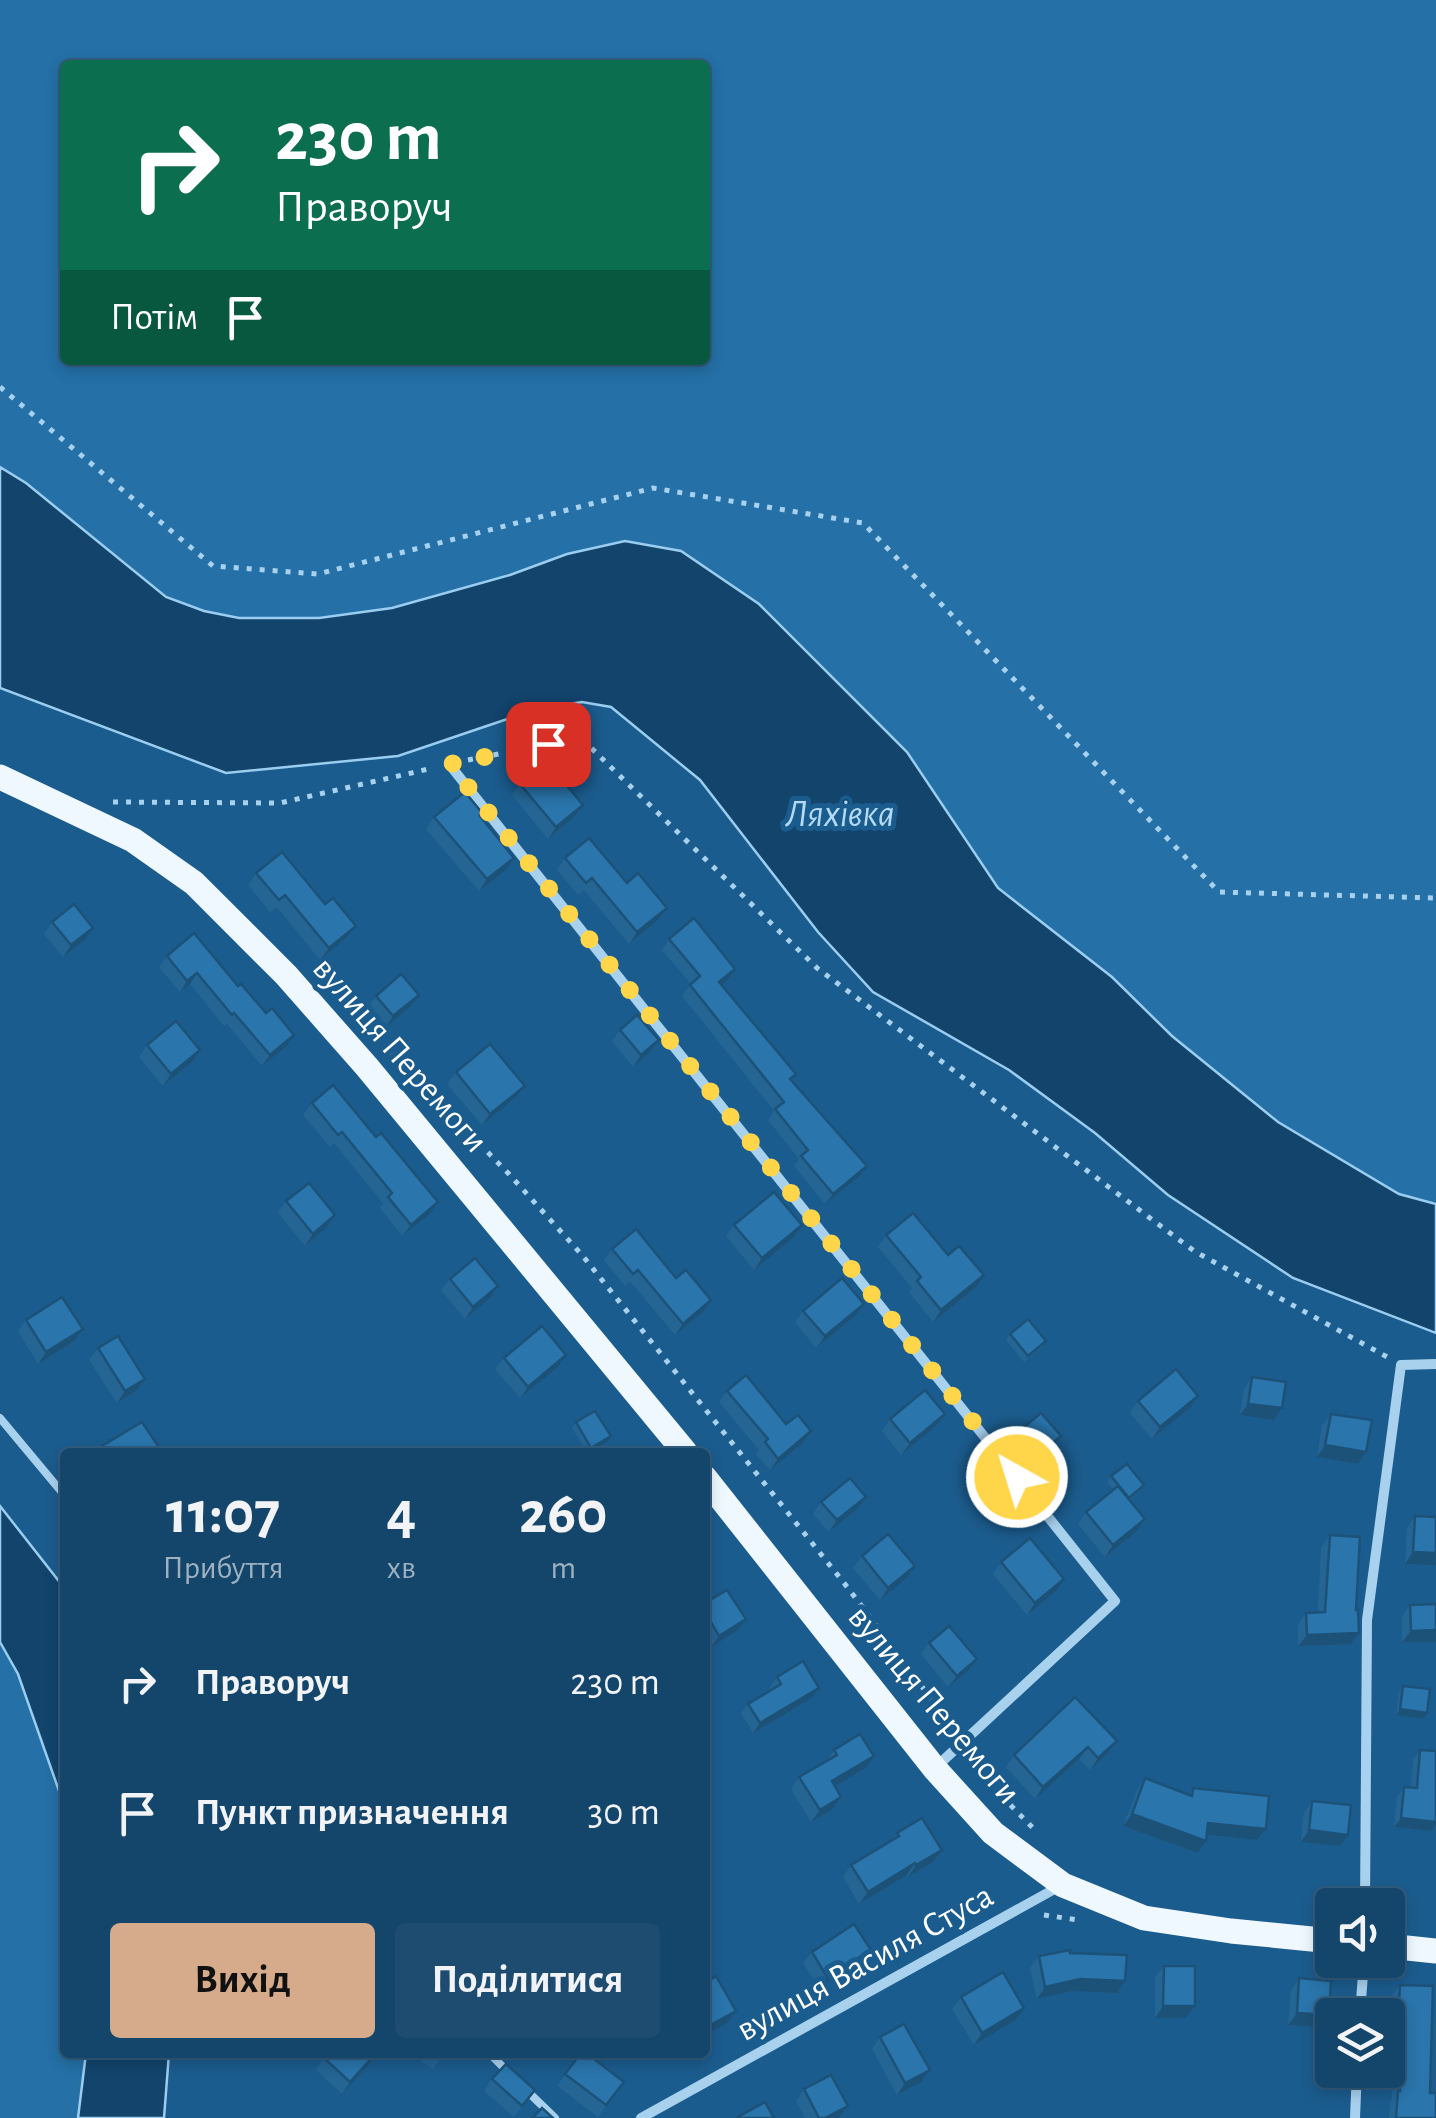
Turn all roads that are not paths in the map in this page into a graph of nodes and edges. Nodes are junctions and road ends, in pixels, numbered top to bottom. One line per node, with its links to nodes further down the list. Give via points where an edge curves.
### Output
1 (450, 764): 8 (street, via 1116,1601)
2 (0, 777): 5 (main road, вулиця Перемоги, via 132,840 194,883 367,1066)
3 (1436, 1364): 10 (street, via 1401,1365 1367,1620)
4 (0, 1418): 7 (lane)
5 (682, 1448)
6 (710, 1484): 8 (main road, вулиця Перемоги)
7 (60, 1490)
8 (934, 1768): 9 (main road, вулиця Перемоги, via 993,1832)
9 (1063, 1885): 11 (main road, вулиця Перемоги, via 1144,1918); 17 (street, вулиця Василя Стуса)
10 (1365, 1888)
11 (1315, 1939)
12 (1405, 1948): 13 (main road)
13 (1436, 1951)
14 (494, 2058): 16 (lane)
15 (1357, 2088): 18 (street)
16 (555, 2118)
17 (640, 2118)
18 (1355, 2118)

